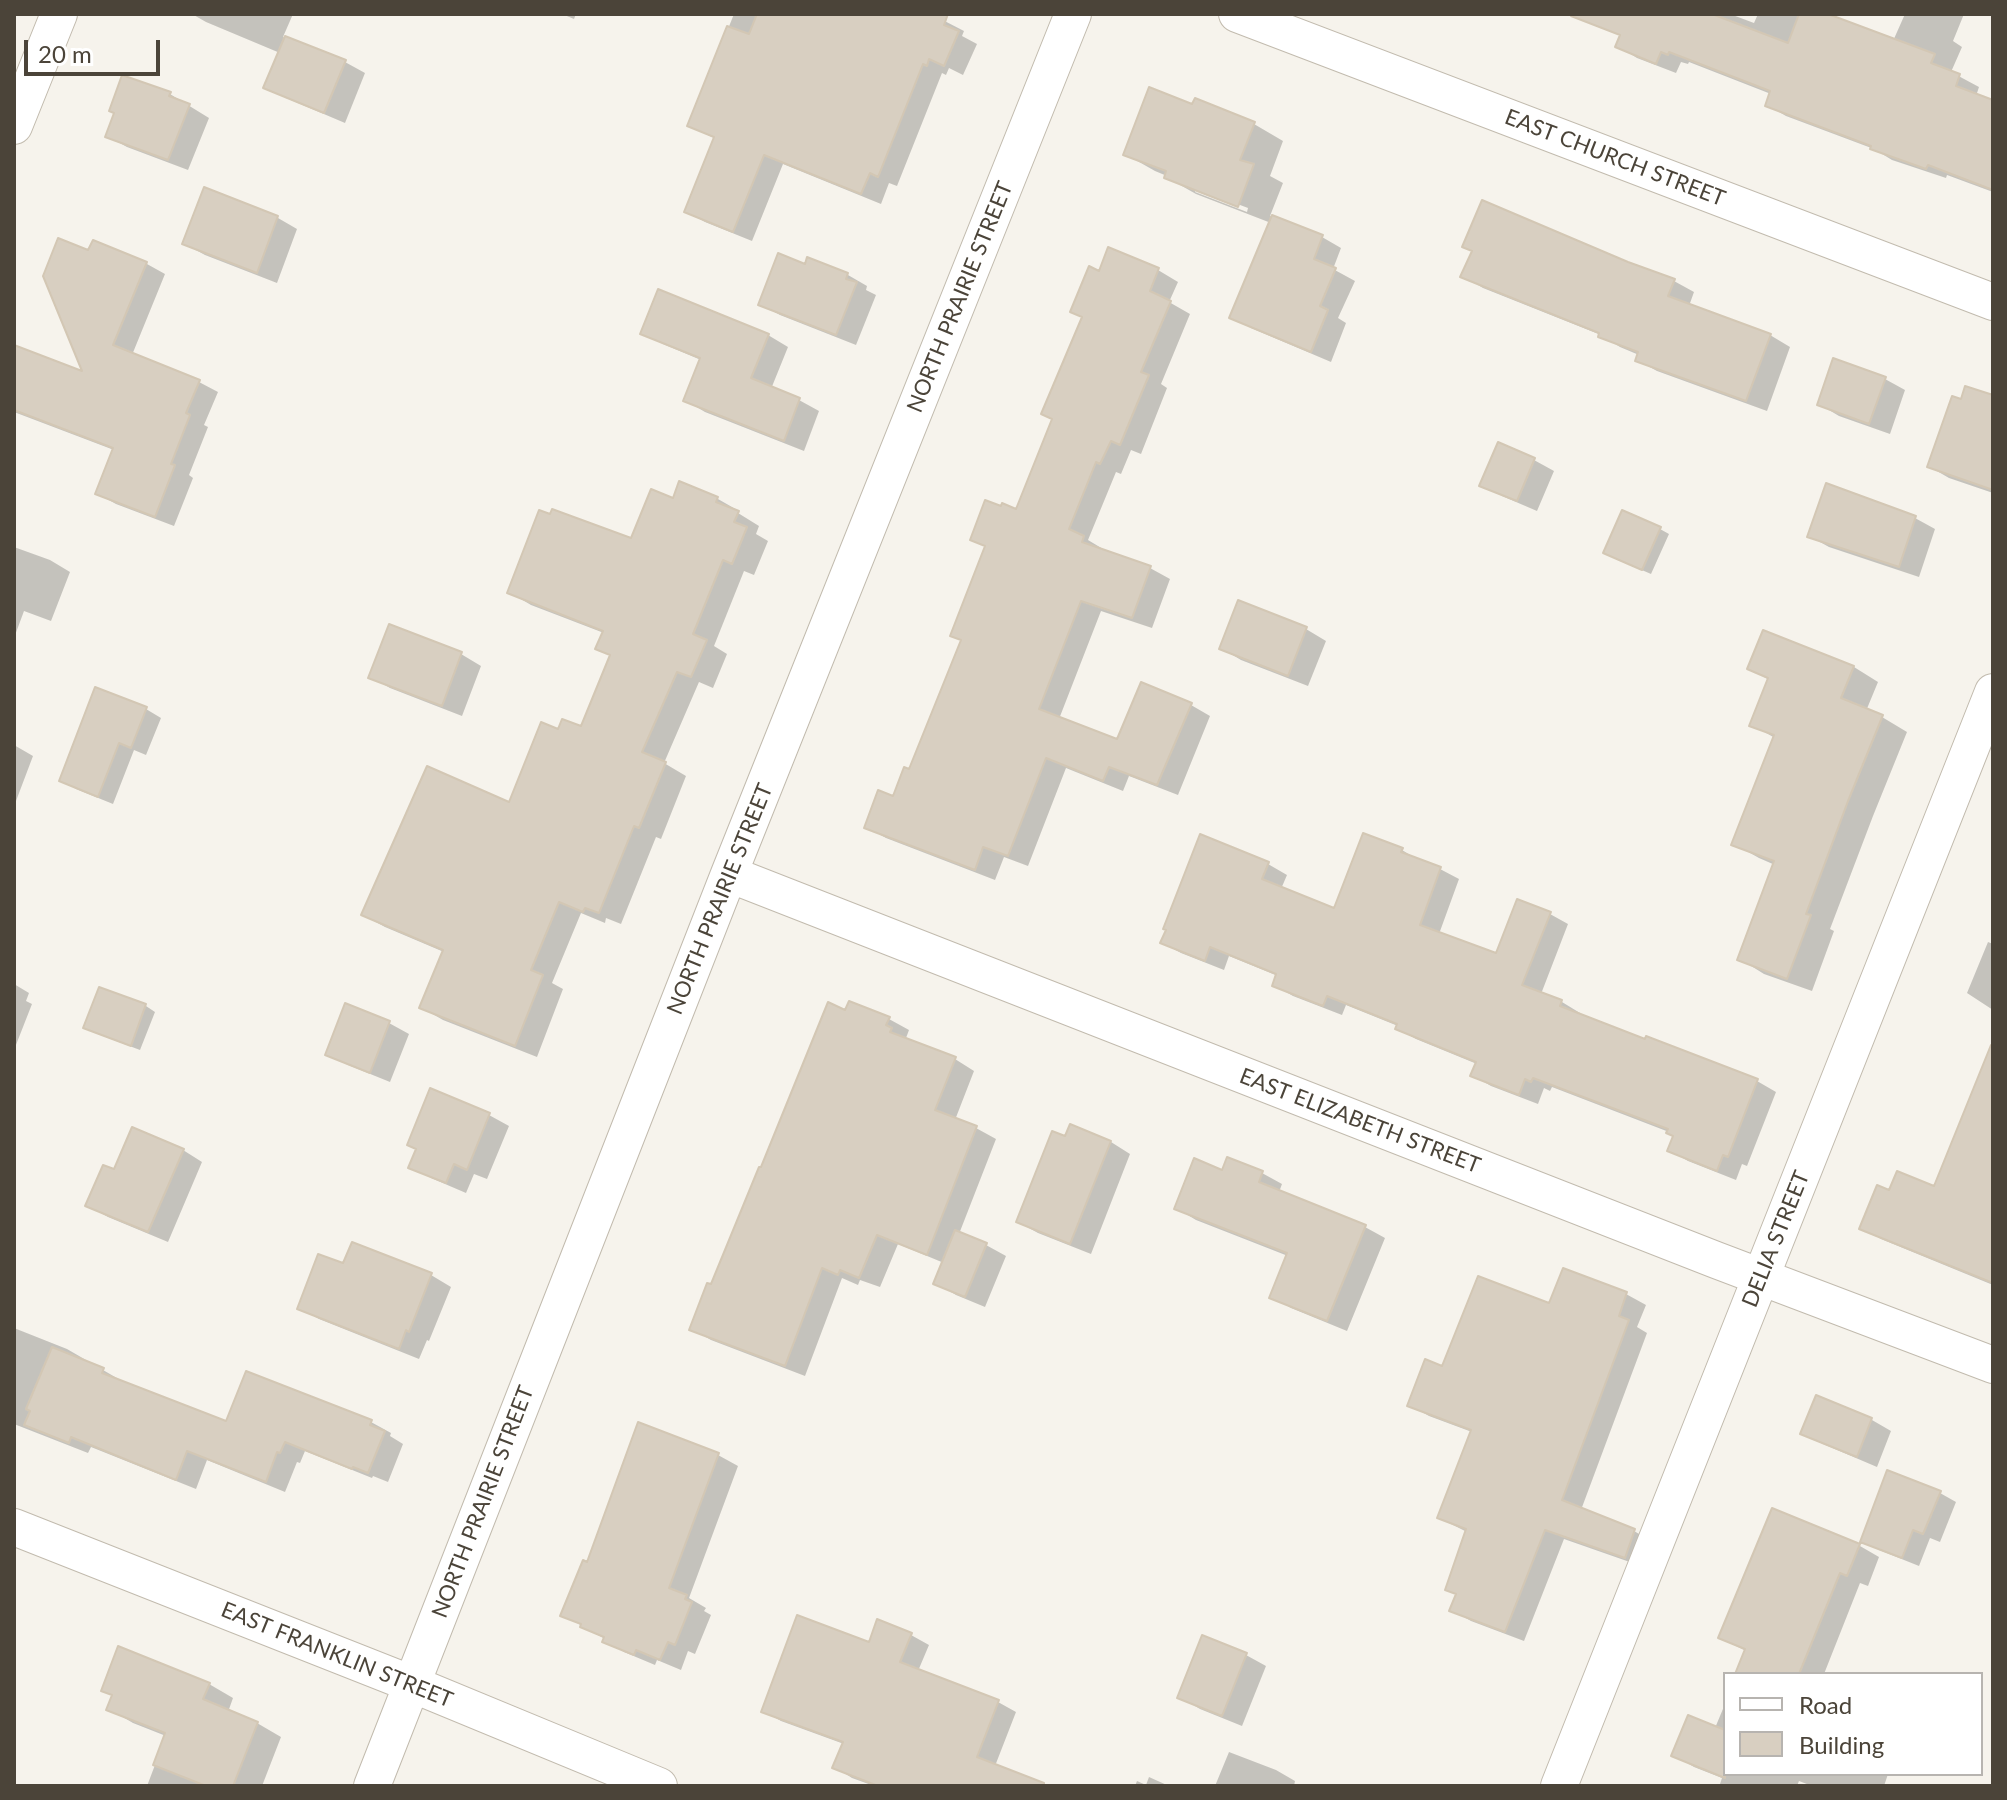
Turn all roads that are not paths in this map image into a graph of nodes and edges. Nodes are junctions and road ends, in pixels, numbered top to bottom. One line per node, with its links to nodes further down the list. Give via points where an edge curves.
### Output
1 (59, 14): 4 (street)
2 (1073, 14): 7 (street, NORTH PRAIRIE STREET)
3 (1237, 14): 5 (street, EAST CHURCH STREET)
4 (14, 126)
5 (1993, 302)
6 (1993, 692): 8 (street, DELIA STREET)
7 (729, 874): 8 (street, EAST ELIZABETH STREET); 11 (street, NORTH PRAIRIE STREET)
8 (1760, 1278): 9 (street, EAST ELIZABETH STREET); 14 (street, DELIA STREET)
9 (1993, 1365)
10 (14, 1527): 11 (street, EAST FRANKLIN STREET)
11 (412, 1684): 12 (street, NORTH PRAIRIE STREET); 13 (street, EAST FRANKLIN STREET)
12 (372, 1786)
13 (659, 1786)
14 (1559, 1786)

